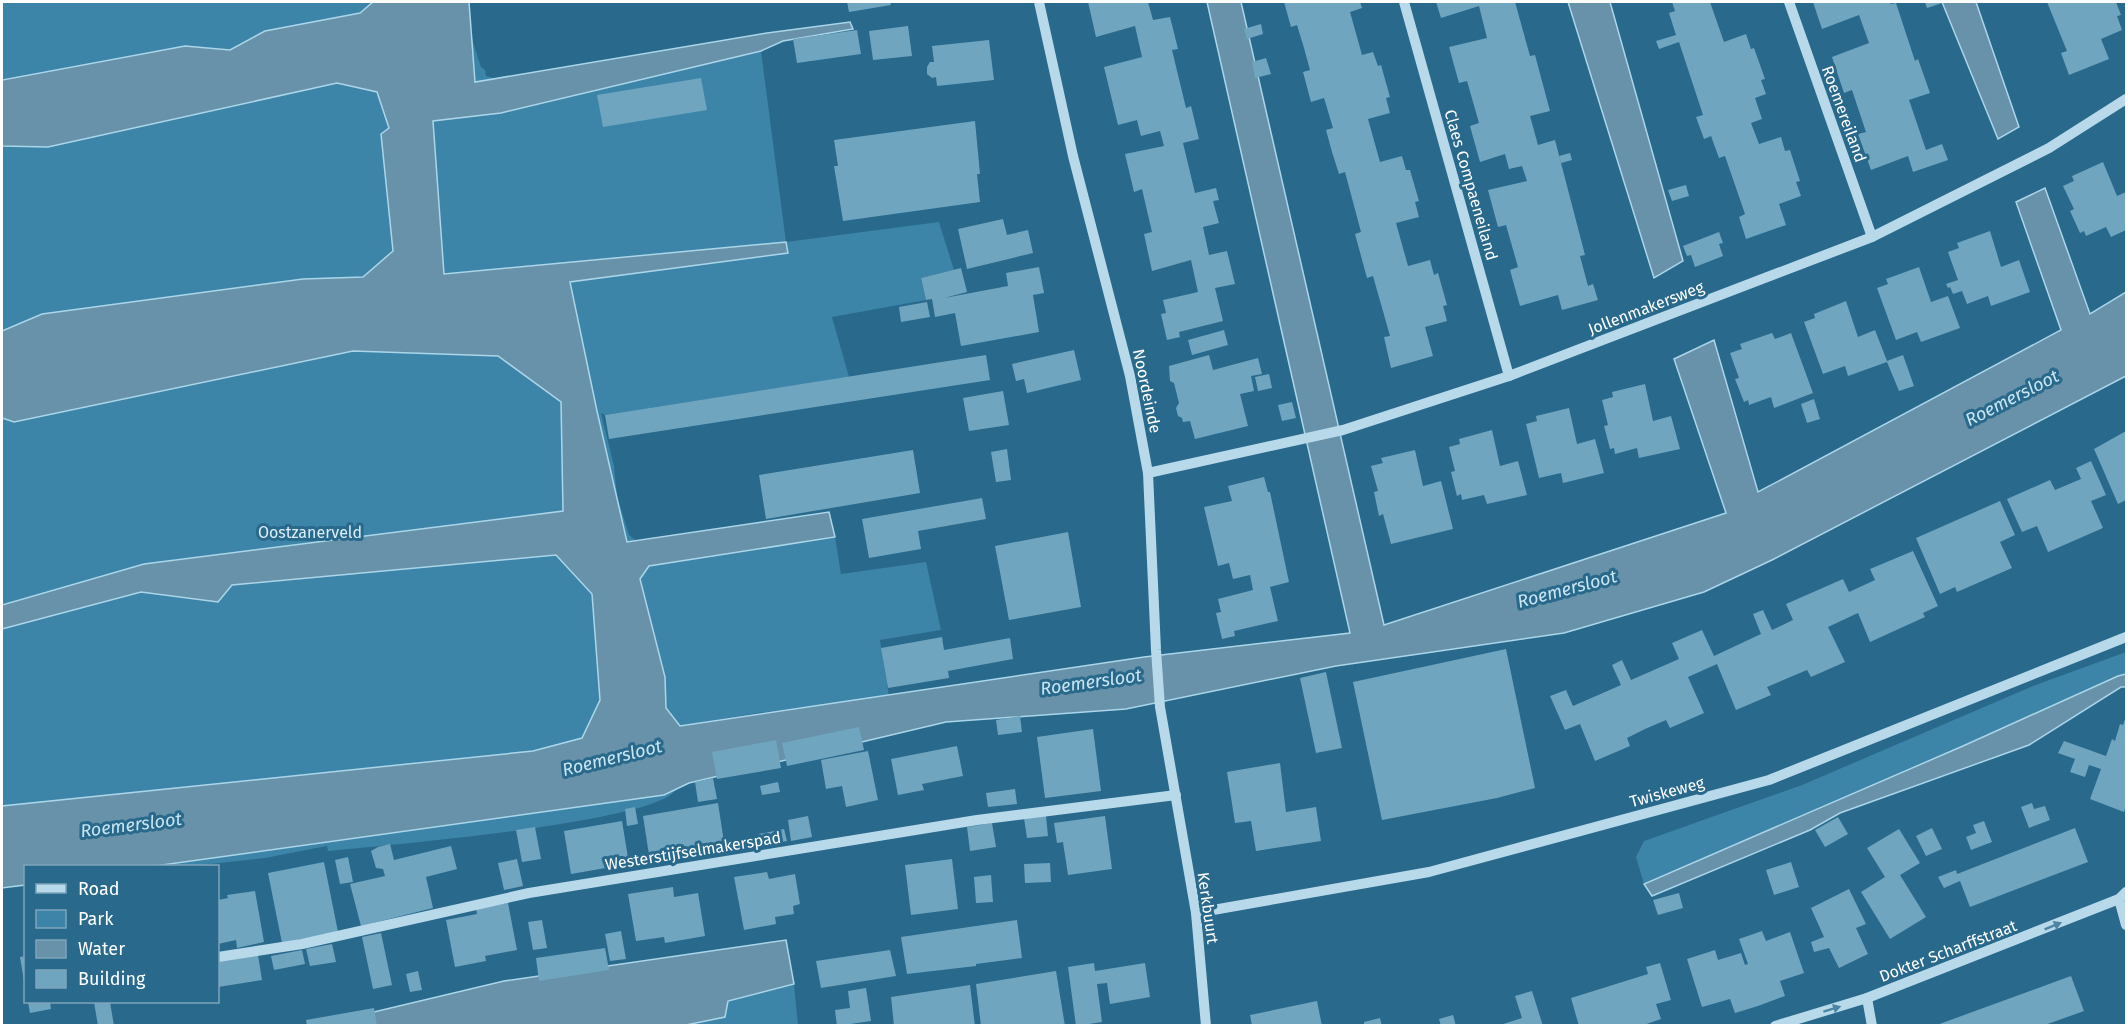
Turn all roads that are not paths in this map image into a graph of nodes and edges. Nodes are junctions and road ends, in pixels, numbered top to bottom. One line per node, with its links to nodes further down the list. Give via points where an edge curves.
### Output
1 (1039, 2): 7 (street, Noordeinde, via 1072,156 1130,376)
2 (1404, 2): 6 (street, Claes Compaeneiland)
3 (1789, 2): 5 (street, Roemereiland)
4 (2127, 99): 5 (street, Jollenmakersweg, via 2049,148)
5 (1872, 237): 6 (street, Jollenmakersweg)
6 (1509, 376): 7 (street, Jollenmakersweg, via 1343,430)
7 (1148, 473): 9 (street, Noordeinde, via 1161,708)
8 (2127, 637): 11 (street, Twiskeweg, via 1769,780 1429,872)
9 (1176, 795): 11 (street, Kerkbuurt); 13 (street, Westerstijfselmakerspad, via 977,820 529,893 302,944)
10 (2123, 895): 12 (street); 14 (street, Dokter Scharffstraat, one-way to 10)
11 (1196, 914): 15 (street, Kerkbuurt)
12 (2127, 925)
13 (219, 957)
14 (1867, 998): 16 (street, Dokter Scharffstraat, one-way to 14); 17 (street)
15 (1206, 1026)
16 (1776, 1026)
17 (1872, 1026)

